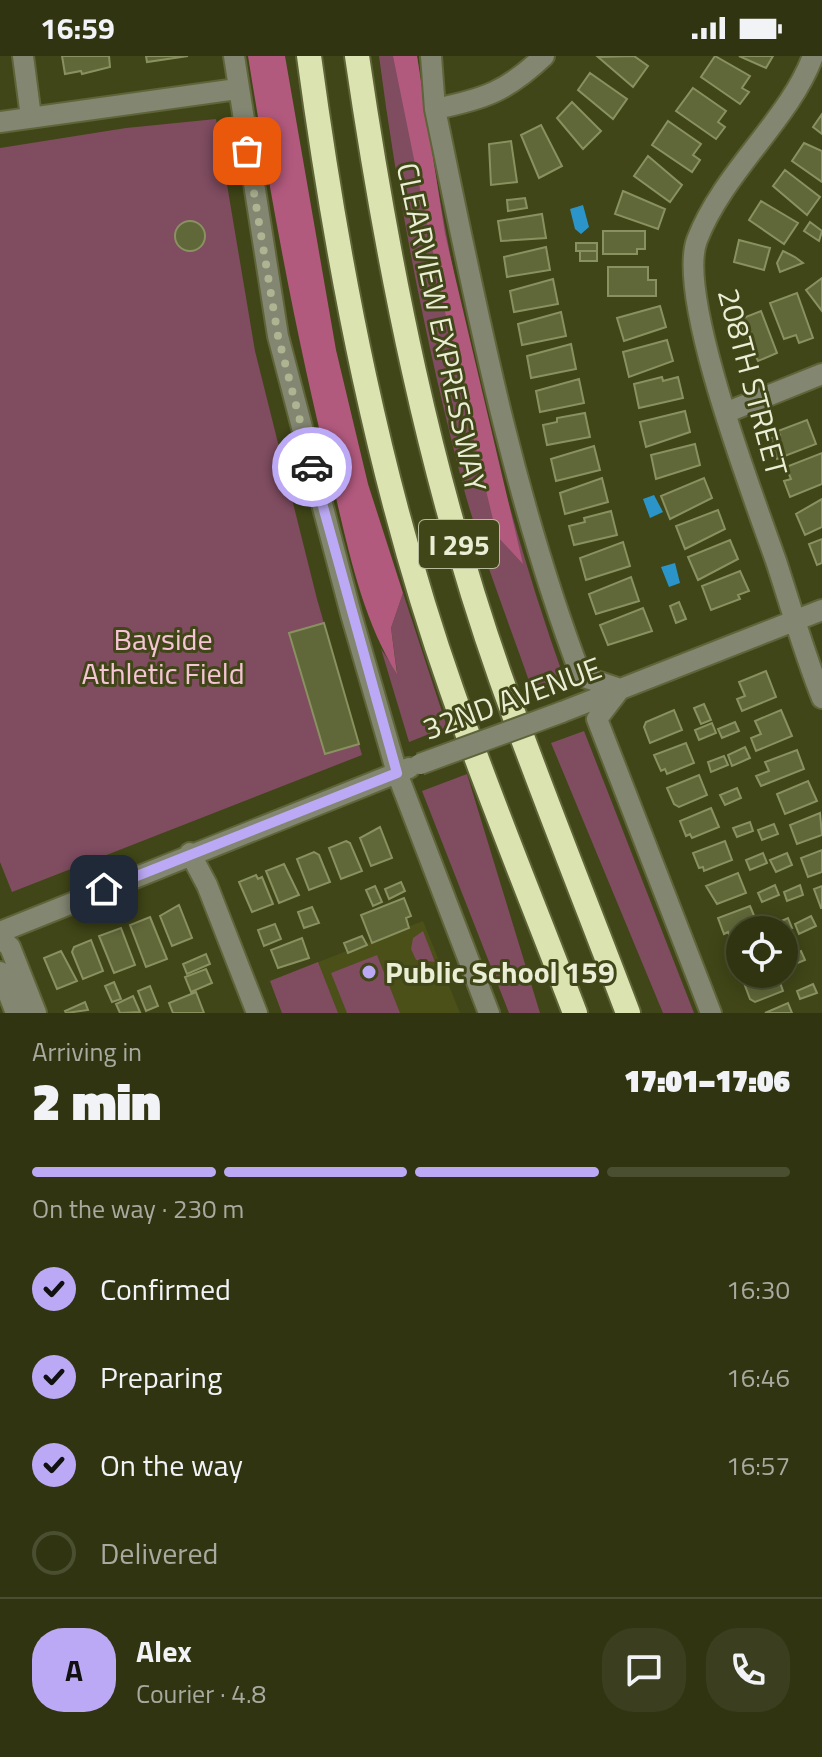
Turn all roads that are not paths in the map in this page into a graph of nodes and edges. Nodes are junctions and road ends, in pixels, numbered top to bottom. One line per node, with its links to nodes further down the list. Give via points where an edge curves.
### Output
1 (23, 56): 10 (street)
2 (234, 56): 8 (street)
3 (309, 56): 26 (highway, I 295, via 349,302 412,562 451,690)
4 (357, 56): 27 (highway, CLEARVIEW EXPRESSWAY / I 295, via 396,292 461,552 501,678)
5 (431, 56): 9 (street)
6 (544, 56): 9 (street, via 515,83 473,101)
7 (813, 56): 13 (street, 208TH STREET, via 727,182 696,242 694,279)
8 (237, 89): 10 (street); 18 (street, via 278,336)
9 (435, 109): 16 (street, via 500,419 549,593 581,676)
10 (31, 117): 11 (street)
11 (0, 122)
12 (822, 374): 13 (street)
13 (725, 413): 15 (street, 208TH STREET)
14 (822, 610): 15 (street, 32ND AVENUE)
15 (794, 621): 16 (street, 32ND AVENUE); 17 (street, 208TH STREET)
16 (620, 689): 18 (street, 32ND AVENUE, bridge); 28 (street, via 597,719)
17 (822, 698)
18 (397, 773): 19 (street, 32ND AVENUE); 25 (street)
19 (190, 853): 20 (street, 32ND AVENUE); 24 (street)
20 (0, 934): 23 (street)
21 (0, 972): 22 (street)
22 (16, 1013)
23 (36, 1013)
24 (257, 1013)
25 (489, 1013)
26 (575, 1013)
27 (628, 1013)
28 (711, 1013)

